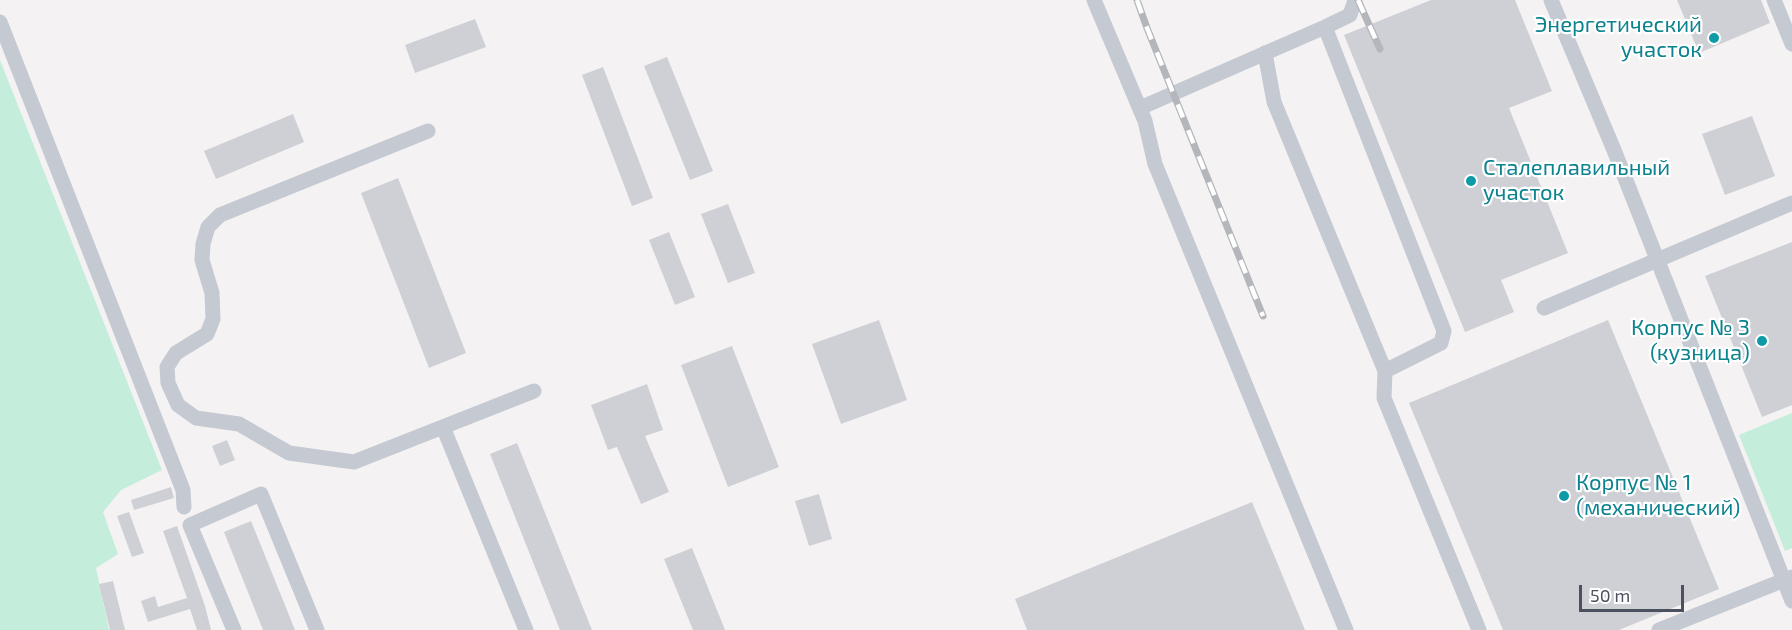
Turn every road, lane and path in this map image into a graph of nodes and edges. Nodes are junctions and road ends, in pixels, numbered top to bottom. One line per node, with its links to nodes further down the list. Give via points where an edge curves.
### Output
1 (1094, 0): 9 (lane)
2 (1355, 0): 6 (lane, via 1350,15)
3 (1551, 0): 12 (lane)
4 (1774, 0): 7 (lane)
5 (0, 22): 17 (lane, via 183,490)
6 (1326, 27): 8 (lane); 14 (lane, via 1444,331 1441,343)
7 (1792, 44)
8 (1265, 53): 9 (lane); 14 (lane, via 1274,102)
9 (1140, 108): 23 (lane, via 1155,164)
10 (428, 131): 16 (lane, via 220,215 208,227 203,244 202,260 212,293 213,319 207,334 176,353 167,367 168,383 178,405 195,418 239,424 289,453 354,462)
11 (1792, 203): 12 (lane)
12 (1657, 262): 13 (lane); 18 (lane)
13 (1544, 308)
14 (1385, 371): 24 (lane, via 1384,398)
15 (534, 392): 16 (lane)
16 (443, 427): 22 (lane)
17 (184, 507)
18 (1788, 579): 19 (lane); 25 (lane)
19 (1792, 602)
20 (234, 630): 21 (lane, via 190,525 261,494)
21 (317, 630)
22 (526, 630)
23 (1346, 630)
24 (1479, 630)
25 (1659, 630)

